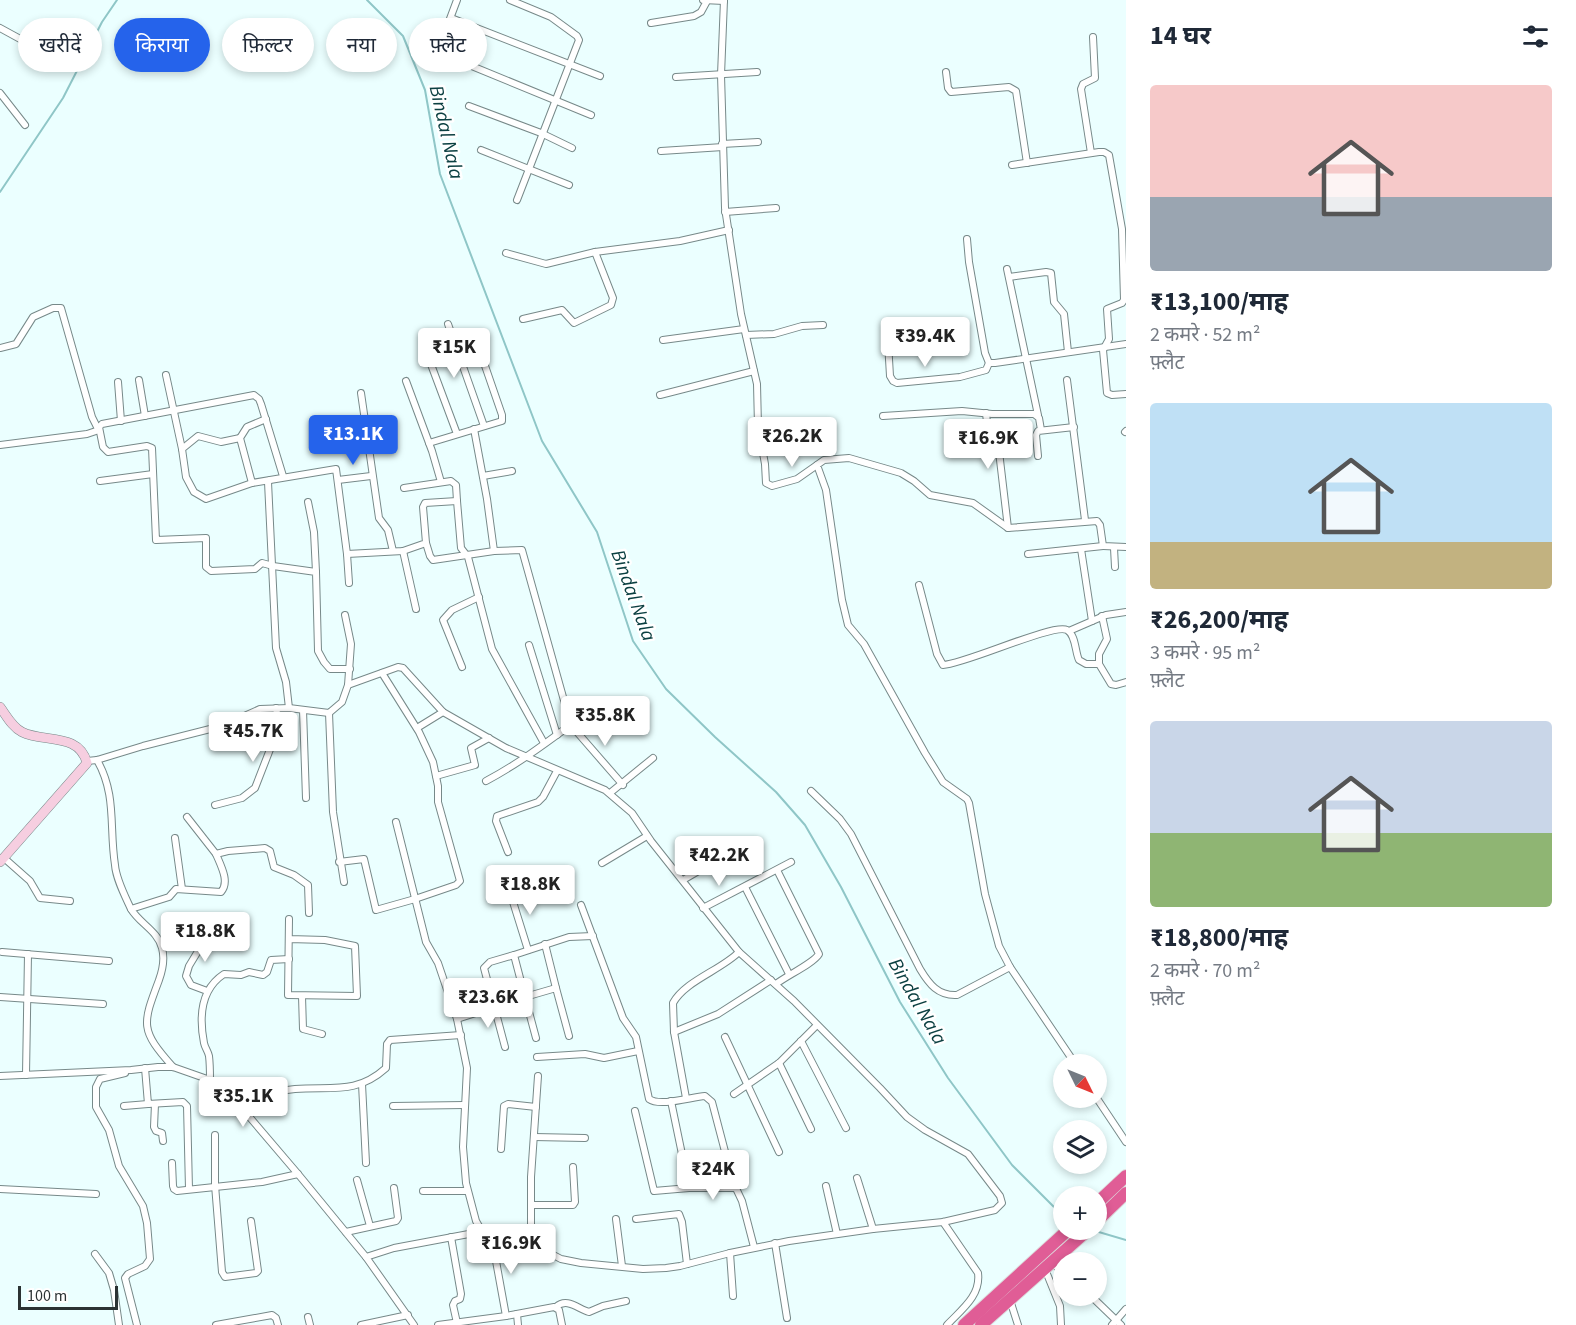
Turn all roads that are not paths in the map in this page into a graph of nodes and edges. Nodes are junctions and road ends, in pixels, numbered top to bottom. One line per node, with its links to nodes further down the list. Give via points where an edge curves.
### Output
1 (457, 0): 5 (street)
2 (510, 0): 11 (street, via 550,17 579,37)
3 (705, 1): 4 (street); 6 (street, via 701,12 693,16)
4 (724, 1): 15 (street)
5 (451, 18)
6 (651, 23)
7 (0, 28): 10 (street)
8 (487, 32): 11 (street)
9 (1093, 37): 29 (street, via 1095,78 1081,88)
10 (18, 38)
11 (570, 65): 16 (street); 19 (street)
12 (487, 72): 19 (street)
13 (757, 72): 15 (street)
14 (946, 72): 30 (street, via 951,92 1009,87 1016,91)
15 (721, 75): 17 (street); 25 (street)
16 (600, 76)
17 (676, 76)
18 (0, 93): 22 (street)
19 (556, 99): 21 (street); 23 (street)
20 (469, 106): 23 (street)
21 (591, 115)
22 (25, 125)
23 (541, 133): 26 (street); 32 (street)
24 (758, 142): 25 (street)
25 (722, 146): 28 (street); 36 (street)
26 (572, 148)
27 (481, 150): 32 (street)
28 (661, 152)
29 (1091, 153): 30 (street); 43 (street, via 1104,152 1111,159 1122,229)
30 (1027, 163): 31 (street)
31 (1012, 165)
32 (529, 170): 33 (street); 34 (street)
33 (569, 186)
34 (517, 200)
35 (776, 208): 36 (street)
36 (725, 212): 37 (street)
37 (729, 231): 39 (street); 47 (street)
38 (967, 239): 57 (street)
39 (595, 252): 40 (street, via 546,264); 44 (street, via 613,298 611,305 574,323 562,310)
40 (506, 253)
41 (1007, 269): 42 (street)
42 (1009, 277): 54 (street, via 1051,273 1054,302 1064,314); 55 (street)
43 (1125, 283): 52 (street, via 1124,301 1107,309 1109,339)
44 (523, 319)
45 (448, 324): 74 (street)
46 (823, 325): 47 (street, via 774,334)
47 (745, 332): 48 (street); 58 (street)
48 (663, 340)
49 (888, 342): 57 (street, via 890,376 897,383 974,374 986,370)
50 (423, 343): 79 (street)
51 (1126, 344): 52 (street)
52 (1104, 347): 54 (street); 65 (street, via 1107,393)
53 (0, 348): 76 (street, via 16,344 33,317 61,308)
54 (1068, 352): 55 (street)
55 (1026, 358): 57 (street); 69 (street)
56 (483, 360): 74 (street, via 503,417)
57 (989, 363)
58 (754, 371): 66 (street); 85 (street, via 768,485 793,481)
59 (166, 375): 67 (street)
60 (140, 380): 70 (street)
61 (1067, 380): 75 (street)
62 (406, 381): 81 (street)
63 (118, 382): 73 (street)
64 (361, 393): 89 (street)
65 (1126, 394)
66 (660, 395)
67 (172, 411): 70 (street); 72 (street, via 250,395 260,399); 83 (street)
68 (986, 413): 69 (street); 71 (street); 100 (street, via 988,432 998,443)
69 (1038, 415): 78 (street)
70 (145, 416): 73 (street)
71 (883, 416)
72 (266, 419): 80 (street, via 247,427); 88 (street)
73 (122, 421): 76 (street, via 102,424)
74 (483, 426): 77 (street)
75 (1074, 427): 78 (street); 99 (street)
76 (98, 429): 82 (street, via 87,434); 87 (street, via 108,452 151,447)
77 (474, 429): 79 (street); 90 (street)
78 (1041, 430): 84 (street, via 1036,435)
79 (457, 434): 81 (street)
80 (240, 438): 83 (street, via 221,442 198,436); 95 (street)
81 (429, 443): 94 (street)
82 (0, 445)
83 (182, 449): 95 (street, via 186,477 194,492 206,499)
84 (1038, 456)
85 (817, 465): 100 (street, via 824,460 849,458 901,473 930,495 973,503); 189 (street, via 825,486 848,625 864,644 943,782 969,802 990,917)
86 (512, 471): 90 (street)
87 (153, 474): 93 (street); 112 (street, via 156,540 206,538 206,567 211,571 255,569 262,563)
88 (283, 476): 91 (street); 92 (street, via 334,468)
89 (371, 476): 92 (street); 106 (street, via 380,520 388,530)
90 (483, 476): 108 (street)
91 (270, 480): 95 (street); 112 (street)
92 (338, 480): 109 (street)
93 (100, 482)
94 (441, 482): 96 (street); 97 (street, via 454,483)
95 (252, 483)
96 (404, 488)
97 (457, 501): 101 (street, via 425,503); 111 (street, via 461,548)
98 (308, 502): 114 (street)
99 (1085, 520): 100 (street); 102 (street, via 1099,522)
100 (1008, 528)
101 (426, 543): 107 (street); 111 (street, via 433,560)
102 (1103, 546): 104 (street); 105 (street)
103 (1126, 547): 104 (street)
104 (1114, 548): 113 (street)
105 (1081, 549): 110 (street); 122 (street)
106 (393, 551): 107 (street); 109 (street)
107 (403, 551): 118 (street)
108 (494, 551): 111 (street); 138 (street, via 522,551)
109 (347, 554): 115 (street)
110 (1028, 554)
111 (468, 557): 117 (street)
112 (273, 566): 114 (street); 134 (street, via 276,648)
113 (1115, 567)
114 (316, 572): 127 (street, via 319,654 330,669)
115 (349, 584)
116 (919, 585): 123 (street, via 943,665 1044,633)
117 (479, 597): 126 (street, via 452,610 443,620); 142 (street, via 495,655)
118 (416, 609)
119 (1126, 612): 121 (street)
120 (345, 615): 127 (street, via 351,644)
121 (1102, 616): 122 (street); 125 (street, via 1107,639 1099,654)
122 (1092, 621): 123 (street)
123 (1069, 631): 125 (street, via 1079,660)
124 (529, 645): 140 (street)
125 (1099, 664): 129 (street, via 1111,684)
126 (462, 667)
127 (350, 669): 130 (street)
128 (382, 673): 130 (street); 136 (street, via 403,668); 139 (street)
129 (1125, 682): 131 (street)
130 (348, 685): 137 (street, via 342,702)
131 (1126, 692)
132 (0, 707): 145 (street, via 22,732 68,742)
133 (276, 708): 134 (street); 145 (street, via 254,711 222,726); 153 (street, via 276,734 255,789 242,798)
134 (289, 708): 135 (street)
135 (303, 710): 137 (street); 152 (street)
136 (442, 712): 139 (street); 141 (street)
137 (329, 713): 162 (street)
138 (570, 724): 140 (street); 149 (street)
139 (417, 728): 147 (street)
140 (557, 735): 142 (street)
141 (489, 738): 143 (street); 147 (street, via 471,748 475,765)
142 (544, 743): 143 (street)
143 (528, 757): 146 (street); 148 (street)
144 (654, 758): 149 (street)
145 (92, 761): 161 (street); 175 (street, via 105,774 109,789 115,868)
146 (556, 771): 151 (street); 158 (street, via 538,801 497,816)
147 (436, 776): 171 (street, via 438,802 460,881)
148 (486, 781)
149 (623, 785): 151 (street)
150 (811, 791): 189 (street, via 851,834 920,969 934,988 957,995)
151 (610, 793): 156 (street, via 632,813)
152 (306, 798)
153 (215, 805)
154 (187, 817): 159 (street)
155 (396, 822): 171 (street)
156 (647, 836): 163 (street); 166 (street)
157 (175, 838): 169 (street)
158 (508, 852)
159 (216, 854): 169 (street, via 224,874 223,891); 176 (street, via 269,850 274,867 309,886)
160 (726, 855): 166 (street)
161 (2, 860): 172 (street, via 30,880 40,898)
162 (339, 862): 167 (street); 171 (street, via 364,859 376,910)
163 (602, 862)
164 (791, 862): 165 (street)
165 (777, 870): 168 (street); 190 (street, via 819,954)
166 (682, 880): 174 (street)
167 (344, 882)
168 (745, 887): 174 (street); 190 (street)
169 (182, 889): 175 (street)
170 (509, 889): 182 (street)
171 (415, 899): 200 (street, via 426,942 438,963)
172 (70, 901)
173 (581, 905): 179 (street)
174 (703, 908): 184 (street)
175 (131, 909): 214 (street, via 158,938 163,950 163,966 147,1013 147,1028 153,1045)
176 (309, 913)
177 (288, 919): 180 (street)
178 (208, 933): 193 (street, via 186,976 190,985)
179 (593, 936): 181 (street, via 575,935); 210 (street, via 623,1018 636,1037)
180 (289, 939): 187 (street); 194 (street, via 325,940 356,947 357,996)
181 (546, 944): 182 (street); 192 (street)
182 (528, 950): 186 (street)
183 (2, 952): 185 (street)
184 (739, 952): 191 (street); 202 (street, via 675,999)
185 (28, 954): 188 (street); 197 (street)
186 (514, 955): 196 (street); 199 (street, via 490,962 484,968)
187 (289, 959): 193 (street, via 271,960 263,975 224,974); 194 (street, via 287,994)
188 (109, 961)
189 (1010, 967): 211 (street)
190 (789, 974): 191 (street)
191 (773, 982): 201 (street); 202 (street, via 718,1014)
192 (556, 988): 196 (street); 205 (street)
193 (207, 991): 220 (street, via 203,1030)
194 (302, 996): 203 (street, via 303,1029)
195 (0, 997): 197 (street)
196 (525, 997): 199 (street); 207 (street)
197 (26, 999): 198 (street); 217 (street)
198 (103, 1004)
199 (495, 1006): 200 (street); 209 (street)
200 (457, 1019): 204 (street)
201 (817, 1025): 208 (street); 267 (street, via 907,1117 968,1154 1002,1199 996,1210)
202 (674, 1032): 224 (street)
203 (322, 1034)
204 (460, 1035): 221 (street, via 390,1040 386,1068); 228 (street, via 467,1068)
205 (569, 1036)
206 (725, 1037): 222 (street)
207 (536, 1038)
208 (801, 1041): 213 (street); 235 (street)
209 (505, 1047)
210 (638, 1051): 212 (street, via 604,1058 585,1054); 226 (street, via 649,1099)
211 (1069, 1054)
212 (537, 1056)
213 (778, 1063): 222 (street); 234 (street)
214 (173, 1067): 215 (street); 220 (street)
215 (146, 1068): 216 (street); 227 (street)
216 (131, 1070): 217 (street); 300 (street, via 100,1079 96,1103 112,1137 118,1163 143,1206 147,1223 150,1259 125,1278)
217 (26, 1074): 218 (street)
218 (0, 1076)
219 (538, 1076): 231 (street)
220 (210, 1080): 225 (street)
221 (362, 1084): 225 (street); 244 (street)
222 (749, 1084): 223 (street); 242 (street)
223 (734, 1094)
224 (686, 1098): 226 (street); 254 (street, via 705,1096 711,1102)
225 (235, 1100): 246 (street)
226 (671, 1101): 253 (street)
227 (152, 1104): 229 (street); 239 (street, via 154,1127 162,1132); 256 (street, via 183,1102 187,1106)
228 (464, 1105): 230 (street); 258 (street)
229 (124, 1106)
230 (393, 1106)
231 (536, 1107): 237 (street); 241 (street, via 504,1106)
232 (1103, 1108): 240 (street)
233 (636, 1111): 253 (street, via 652,1189 659,1192)
234 (811, 1128)
235 (846, 1128)
236 (215, 1135): 250 (street)
237 (534, 1137): 238 (street); 262 (street)
238 (585, 1138)
239 (163, 1141)
240 (1126, 1142)
241 (501, 1149)
242 (779, 1152)
243 (172, 1163): 256 (street, via 174,1189)
244 (366, 1163)
245 (573, 1167): 262 (street, via 573,1205)
246 (298, 1174): 250 (street, via 262,1182); 270 (street)
247 (1126, 1176): 260 (highway)
248 (857, 1178): 269 (street)
249 (357, 1180): 268 (street)
250 (214, 1185): 256 (street); 266 (street, via 225,1277 258,1271)
251 (826, 1186): 271 (street)
252 (394, 1188): 268 (street, via 397,1220)
253 (689, 1188): 254 (street)
254 (735, 1188): 278 (street)
255 (0, 1189): 259 (street)
256 (189, 1189)
257 (423, 1191): 258 (street)
258 (467, 1191): 273 (street, via 477,1224)
259 (96, 1194)
260 (1107, 1194)
261 (1124, 1198): 263 (highway)
262 (531, 1205): 277 (street)
263 (1107, 1212)
264 (616, 1219): 283 (street)
265 (636, 1219): 282 (street, via 679,1214)
266 (251, 1221)
267 (943, 1222): 269 (street); 309 (street, via 978,1273 971,1300)
268 (370, 1226): 270 (street)
269 (873, 1228): 271 (street)
270 (346, 1232): 281 (street)
271 (837, 1234): 276 (street)
272 (451, 1237): 273 (street, via 474,1233); 281 (street); 297 (street, via 461,1294 454,1303)
273 (492, 1239): 277 (street); 294 (street)
274 (1063, 1240): 310 (highway)
275 (1065, 1240): 284 (highway)
276 (775, 1244): 278 (street); 296 (street)
277 (531, 1245): 283 (street, via 561,1258)
278 (754, 1247): 279 (street)
279 (730, 1253): 282 (street); 286 (street)
280 (95, 1254): 299 (street, via 109,1273)
281 (366, 1257): 293 (street)
282 (687, 1264): 283 (street, via 650,1269)
283 (622, 1266)
284 (1048, 1266): 285 (street); 287 (highway); 313 (street, via 1060,1306)
285 (1053, 1268)
286 (733, 1296)
287 (1010, 1300): 311 (highway); 312 (street)
288 (626, 1301): 290 (street, via 588,1312 569,1303)
289 (1101, 1306): 298 (street)
290 (556, 1307): 292 (street); 308 (street)
291 (1126, 1309): 298 (street)
292 (517, 1314): 294 (street); 307 (street)
293 (408, 1315): 304 (street); 305 (street)
294 (506, 1316): 297 (street)
295 (308, 1317): 303 (street)
296 (787, 1317)
297 (457, 1323): 306 (street)
298 (1117, 1323)
299 (119, 1325)
300 (137, 1325)
301 (216, 1325): 302 (street, via 272,1315)
302 (278, 1325)
303 (310, 1325)
304 (361, 1325)
305 (414, 1325)
306 (438, 1325)
307 (518, 1325)
308 (562, 1325)
309 (947, 1325)
310 (964, 1325)
311 (981, 1325)
312 (1018, 1325)
313 (1061, 1325)

